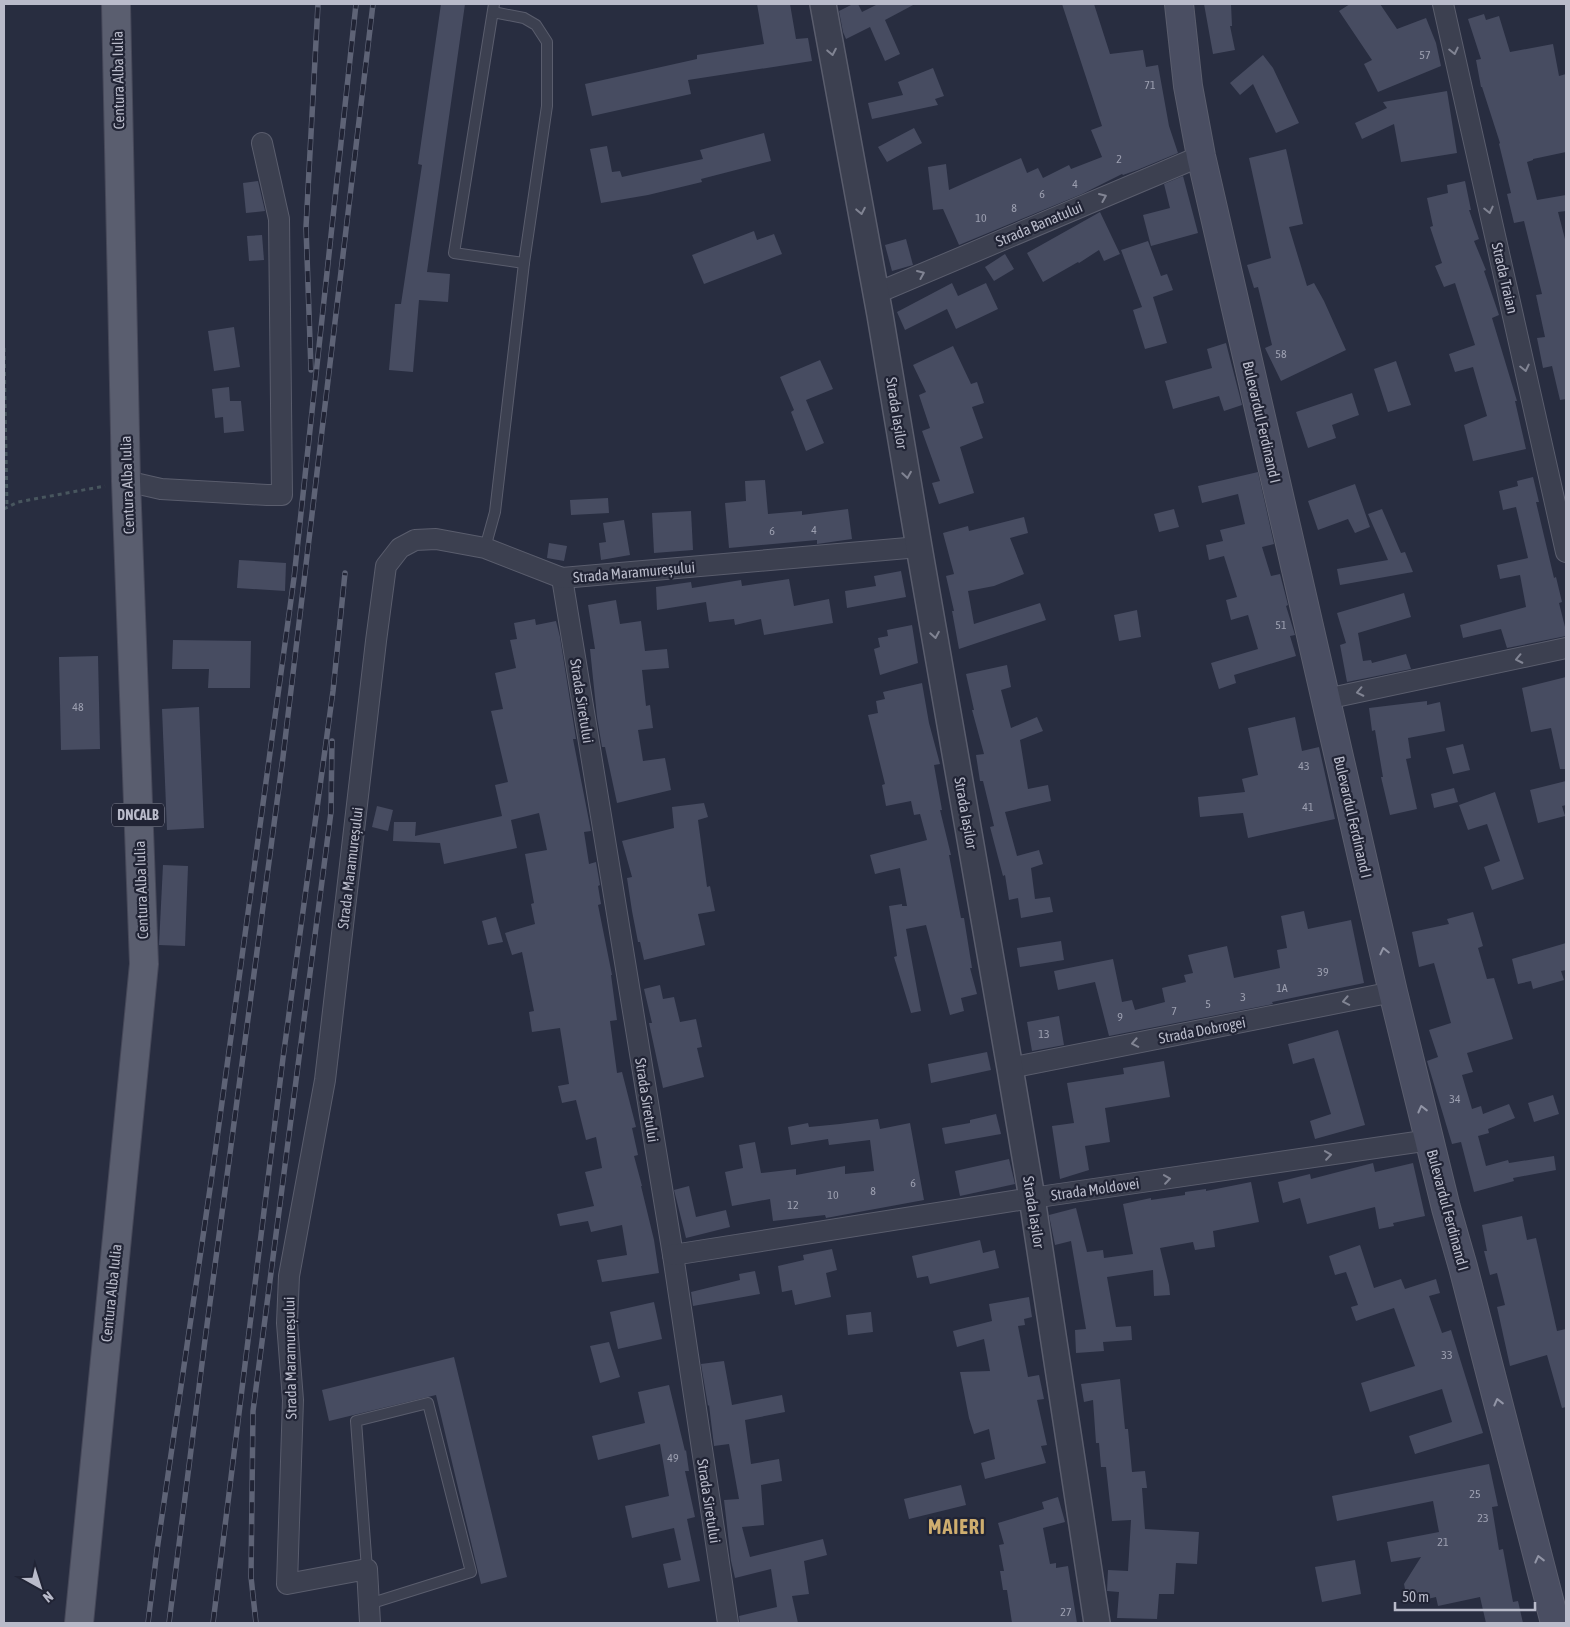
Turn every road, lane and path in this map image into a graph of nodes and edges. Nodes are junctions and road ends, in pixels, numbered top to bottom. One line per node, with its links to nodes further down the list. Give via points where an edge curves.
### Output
1 (116, 4): 11 (main road, Centura Alba Iulia / DNCALB)
2 (823, 4): 9 (street, Strada Iașilor, one-way to 9)
3 (1179, 4): 7 (main road, Bulevardul Ferdinand I, via 1188,86)
4 (1443, 4): 15 (street, Strada Traian, one-way to 15)
5 (494, 8): 8 (lane, via 536,25 547,42 547,106); 8 (lane, via 454,252)
6 (262, 143): 11 (street, via 280,219 282,495 161,489)
7 (1201, 156): 9 (street, Strada Banatului, one-way to 7); 18 (main road, Bulevardul Ferdinand I)
8 (524, 263): 13 (lane, via 495,512)
9 (876, 293): 14 (street, Strada Iașilor, one-way to 14)
10 (4, 348): 12 (path)
11 (126, 482): 12 (path, via 18,502); 26 (main road, Centura Alba Iulia / DNCALB, via 144,964)
12 (5, 508)
13 (485, 548): 16 (street, Strada Maramureșului); 24 (street, Strada Maramureșului, via 436,539 416,540 400,548 386,566 325,1080 289,1276 287,1323 293,1400 287,1584)
14 (919, 548): 16 (street, Strada Maramureșului); 20 (street, Strada Iașilor, one-way to 20)
15 (1566, 552)
16 (562, 578): 23 (street, Strada Siretului)
17 (1566, 648): 18 (street, one-way to 18)
18 (1326, 699): 19 (main road, Bulevardul Ferdinand I, one-way to 18)
19 (1394, 992): 20 (street, Strada Dobrogei, one-way to 20); 21 (main road, Bulevardul Ferdinand I, one-way to 19)
20 (1010, 1068): 22 (street, Strada Iașilor)
21 (1430, 1140): 22 (street, Strada Moldovei, one-way to 21); 29 (main road, Bulevardul Ferdinand I, one-way to 21)
22 (1032, 1198): 23 (street, Strada Moldovei); 28 (street, Strada Iașilor)
23 (672, 1255): 27 (street, Strada Siretului)
24 (367, 1569): 25 (street); 25 (lane, via 356,1421 428,1404 471,1572)
25 (369, 1614)
26 (78, 1623)
27 (728, 1623)
28 (1097, 1623)
29 (1555, 1623)

